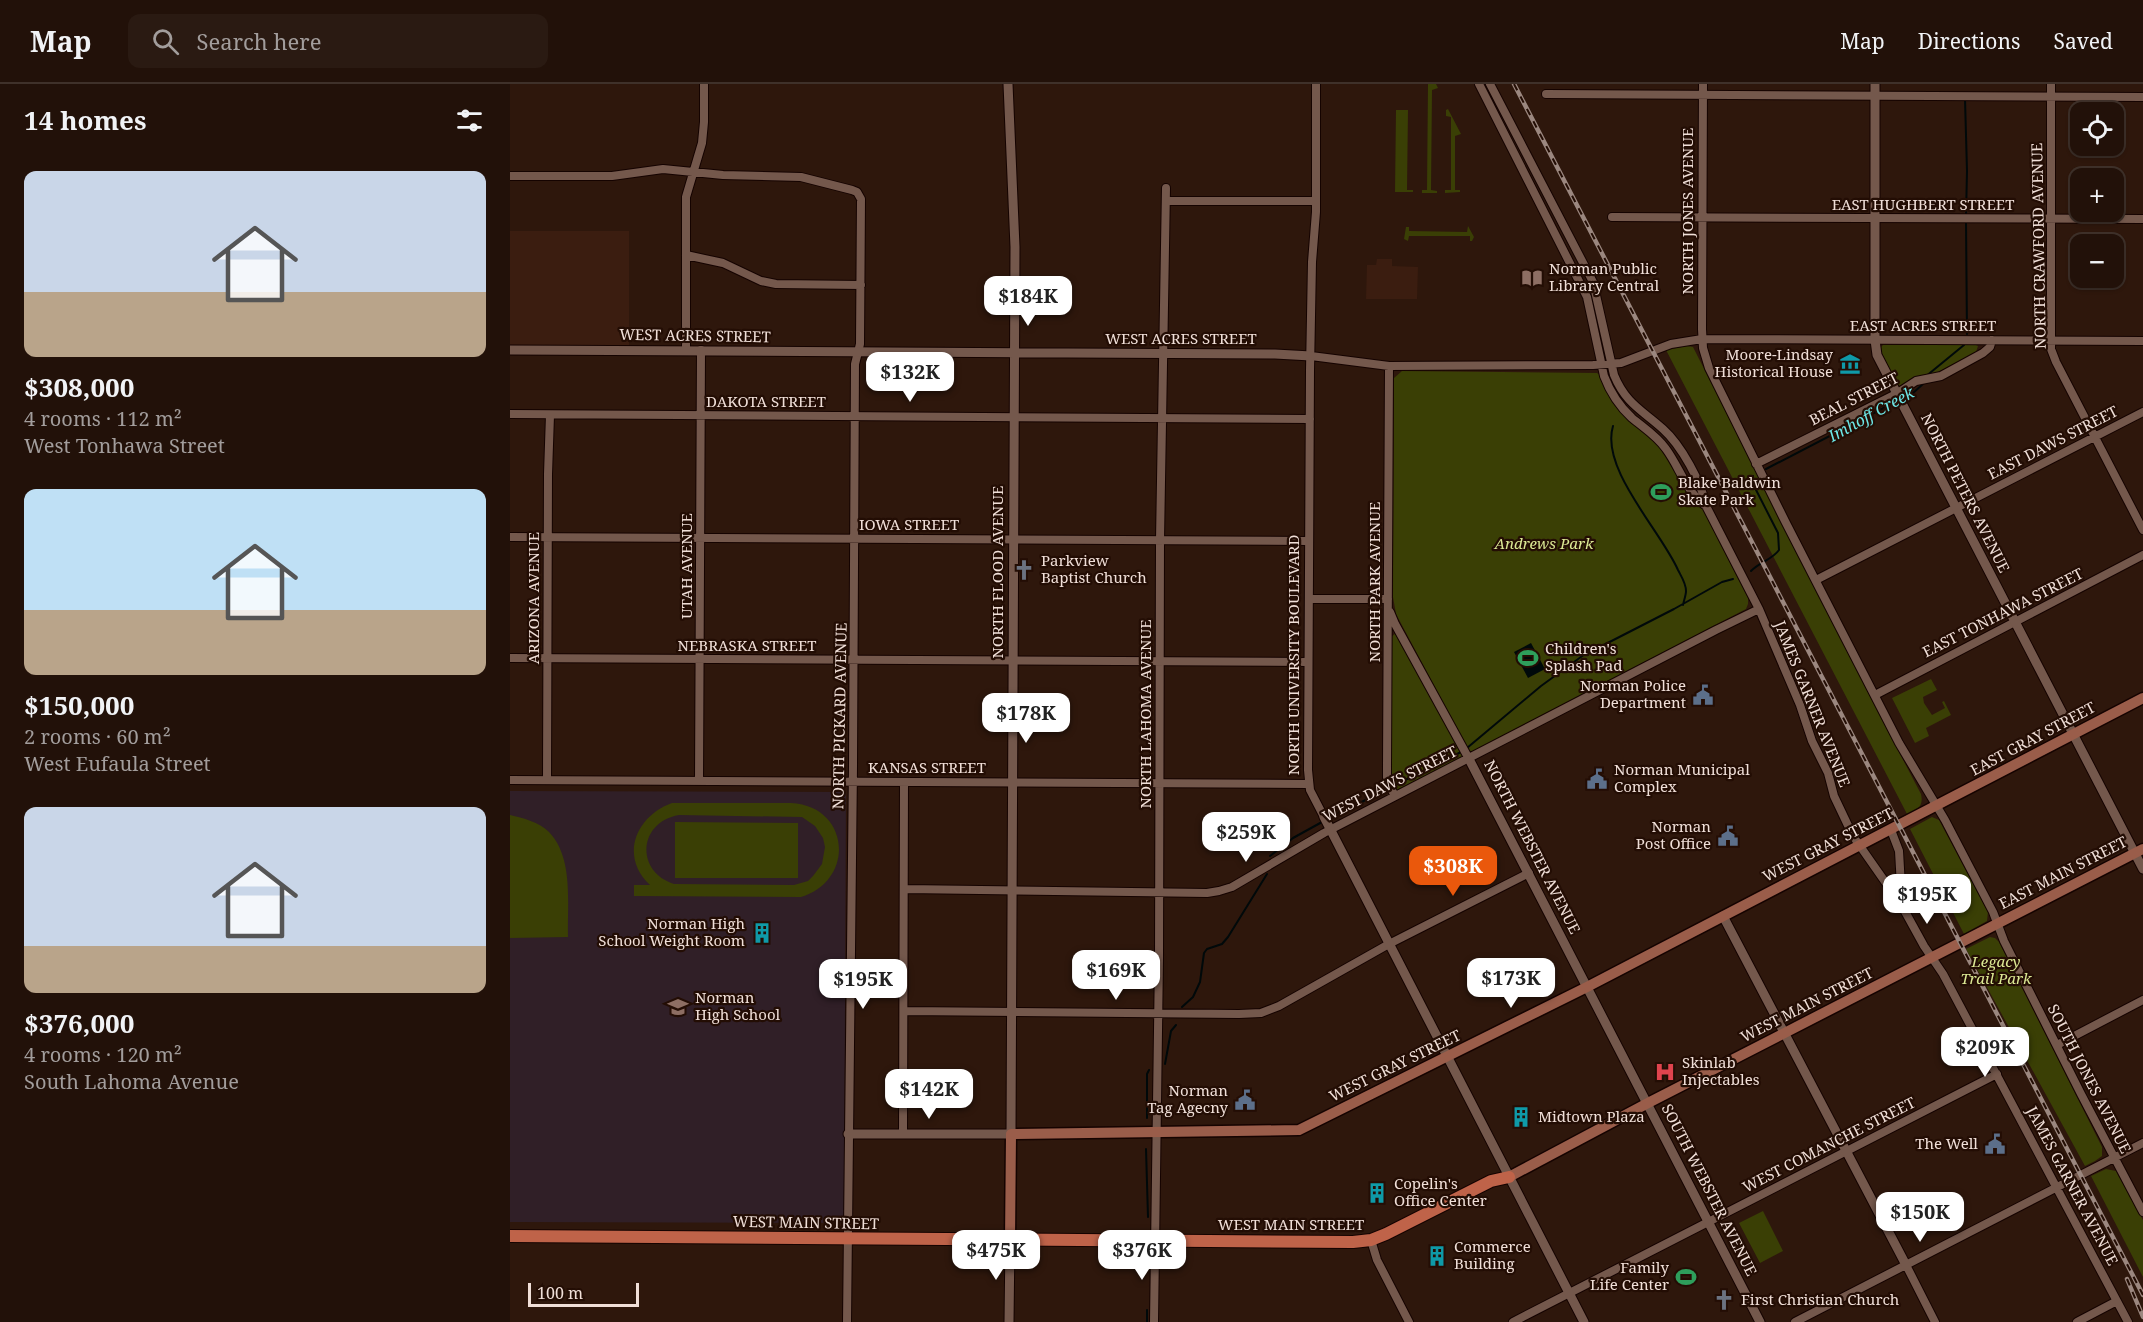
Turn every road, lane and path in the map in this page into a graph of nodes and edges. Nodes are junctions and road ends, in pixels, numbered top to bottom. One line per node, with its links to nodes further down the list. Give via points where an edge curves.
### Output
1 (704, 84): 14 (street, via 704,132)
2 (1008, 84): 35 (street, NORTH FLOOD AVENUE, via 1014,204)
3 (1316, 84): 18 (street, NORTH UNIVERSITY BOULEVARD)
4 (1479, 84): 39 (street, JAMES GARNER AVENUE, via 1587,297)
5 (1490, 84): 38 (street, JAMES GARNER AVENUE, via 1593,282)
6 (1703, 84): 10 (street, NORTH JONES AVENUE)
7 (1875, 84): 11 (street, NORTH PETERS AVENUE)
8 (2051, 84): 12 (street, NORTH CRAWFORD AVENUE)
9 (1546, 94): 10 (street)
10 (1702, 96): 11 (street); 20 (street, NORTH JONES AVENUE)
11 (1875, 96): 12 (street); 21 (street, NORTH PETERS AVENUE)
12 (2051, 97): 13 (street); 22 (street, NORTH CRAWFORD AVENUE)
13 (2143, 97)
14 (694, 171): 15 (street); 24 (street, via 686,196); 25 (street, NORTH PICKARD AVENUE, via 801,177 852,190 862,202)
15 (510, 176)
16 (1167, 188): 17 (street, NORTH LAHOMA AVENUE)
17 (1167, 201): 18 (street); 36 (street, NORTH LAHOMA AVENUE)
18 (1316, 201): 37 (street, NORTH UNIVERSITY BOULEVARD)
19 (1612, 217): 20 (street, EAST HUGHBERT STREET)
20 (1702, 217): 21 (street, EAST HUGHBERT STREET); 26 (street, NORTH JONES AVENUE)
21 (1875, 218): 22 (street, EAST HUGHBERT STREET); 27 (street, NORTH PETERS AVENUE)
22 (2051, 219): 23 (street, EAST HUGHBERT STREET); 29 (street, NORTH CRAWFORD AVENUE)
23 (2143, 219)
24 (686, 255): 25 (street, via 723,263 776,284); 32 (street)
25 (861, 285): 34 (street, NORTH PICKARD AVENUE)
26 (1702, 339): 27 (street, EAST ACRES STREET); 38 (street, WEST ACRES STREET, via 1671,344); 51 (street, NORTH JONES AVENUE, via 1709,368)
27 (1875, 340): 28 (street, EAST ACRES STREET); 41 (street, NORTH PETERS AVENUE, via 1877,355)
28 (1992, 340): 29 (street, EAST ACRES STREET); 41 (street, BEAL STREET, via 1983,353 1941,376 1916,381)
29 (2050, 340): 30 (street, EAST ACRES STREET); 50 (street, NORTH CRAWFORD AVENUE, via 2056,362)
30 (2143, 341)
31 (510, 350): 32 (street, WEST ACRES STREET)
32 (686, 350): 33 (street, WEST ACRES STREET)
33 (701, 350): 34 (street, WEST ACRES STREET); 46 (street, UTAH AVENUE)
34 (858, 352): 35 (street, WEST ACRES STREET); 45 (street, NORTH PICKARD AVENUE)
35 (1014, 353): 36 (street, WEST ACRES STREET); 47 (street, NORTH FLOOD AVENUE)
36 (1164, 354): 37 (street, WEST ACRES STREET); 48 (street, NORTH LAHOMA AVENUE)
37 (1311, 356): 40 (street, WEST ACRES STREET); 49 (street, NORTH UNIVERSITY BOULEVARD)
38 (1611, 364): 39 (street, WEST ACRES STREET); 52 (street, JAMES GARNER AVENUE, via 1626,396 1676,443)
39 (1601, 365): 40 (street, WEST ACRES STREET); 52 (street, JAMES GARNER AVENUE, via 1614,398 1659,441 1693,495)
40 (1389, 366): 65 (street, NORTH PARK AVENUE)
41 (1899, 399): 51 (street, BEAL STREET); 53 (street, NORTH PETERS AVENUE)
42 (2143, 412): 50 (street, EAST DAWS STREET)
43 (510, 414): 44 (street, DAKOTA STREET)
44 (550, 415): 46 (street, DAKOTA STREET); 56 (street, ARIZONA AVENUE)
45 (855, 415): 46 (street, DAKOTA STREET); 47 (street, DAKOTA STREET); 58 (street, NORTH PICKARD AVENUE)
46 (701, 416): 57 (street, UTAH AVENUE)
47 (1013, 417): 48 (street, DAKOTA STREET); 59 (street, NORTH FLOOD AVENUE)
48 (1162, 418): 49 (street, DAKOTA STREET); 60 (street, NORTH LAHOMA AVENUE)
49 (1310, 419): 61 (street, NORTH UNIVERSITY BOULEVARD)
50 (2095, 436): 53 (street, EAST DAWS STREET); 54 (street, NORTH CRAWFORD AVENUE)
51 (1756, 464): 63 (street, NORTH JONES AVENUE)
52 (1706, 506): 66 (street, JAMES GARNER AVENUE)
53 (1956, 508): 63 (street, EAST DAWS STREET); 67 (street, NORTH PETERS AVENUE)
54 (2143, 530)
55 (510, 537): 56 (street, IOWA STREET)
56 (548, 537): 57 (street, IOWA STREET); 69 (street, ARIZONA AVENUE)
57 (700, 538): 58 (street, IOWA STREET); 70 (street, UTAH AVENUE)
58 (855, 538): 59 (street, IOWA STREET); 71 (street, NORTH PICKARD AVENUE)
59 (1013, 539): 60 (street, IOWA STREET); 72 (street, NORTH FLOOD AVENUE)
60 (1160, 540): 61 (street, IOWA STREET); 73 (street, NORTH LAHOMA AVENUE)
61 (1309, 541): 64 (street, NORTH UNIVERSITY BOULEVARD)
62 (2143, 555): 67 (street, EAST TONHAWA STREET)
63 (1816, 580): 75 (street, SOUTH JONES AVENUE)
64 (1309, 598): 65 (street); 74 (street, NORTH UNIVERSITY BOULEVARD)
65 (1388, 602): 78 (street, NORTH WEBSTER AVENUE, via 1395,624); 87 (street, NORTH PARK AVENUE, via 1387,781)
66 (1759, 609): 78 (street, WEST DAWS STREET); 91 (street, JAMES GARNER AVENUE, via 1834,796)
67 (2015, 622): 75 (street, EAST TONHAWA STREET); 77 (street, NORTH PETERS AVENUE)
68 (510, 658): 69 (street, NEBRASKA STREET)
69 (548, 659): 70 (street, NEBRASKA STREET); 80 (street, ARIZONA AVENUE)
70 (700, 659): 71 (street, NEBRASKA STREET); 81 (street, UTAH AVENUE)
71 (854, 660): 72 (street, NEBRASKA STREET); 82 (street, NORTH PICKARD AVENUE)
72 (1013, 661): 73 (street, NEBRASKA STREET); 84 (street, NORTH FLOOD AVENUE)
73 (1160, 662): 74 (street, NEBRASKA STREET); 85 (street, NORTH LAHOMA AVENUE)
74 (1308, 662): 86 (street, NORTH UNIVERSITY BOULEVARD)
75 (1875, 695): 88 (street, SOUTH JONES AVENUE)
76 (2143, 698): 77 (main road, EAST GRAY STREET)
77 (2074, 734): 88 (main road, EAST GRAY STREET); 92 (street, NORTH PETERS AVENUE)
78 (1469, 759): 87 (street, WEST DAWS STREET); 94 (street, NORTH WEBSTER AVENUE)
79 (510, 780): 80 (street, KANSAS STREET)
80 (547, 780): 81 (street, KANSAS STREET)
81 (699, 781): 82 (street, KANSAS STREET)
82 (853, 781): 83 (street, KANSAS STREET); 114 (street, NORTH PICKARD AVENUE)
83 (904, 782): 84 (street, KANSAS STREET); 95 (street)
84 (1012, 782): 85 (street, KANSAS STREET); 96 (street, NORTH FLOOD AVENUE)
85 (1160, 784): 86 (street, KANSAS STREET); 97 (street, NORTH LAHOMA AVENUE)
86 (1308, 784): 89 (street, NORTH UNIVERSITY BOULEVARD)
87 (1395, 796): 89 (street, WEST DAWS STREET)
88 (1937, 807): 90 (main road, WEST GRAY STREET); 100 (street, SOUTH JONES AVENUE)
89 (1327, 823): 97 (street, WEST DAWS STREET, via 1226,889 1207,893); 101 (street, NORTH UNIVERSITY BOULEVARD)
90 (1891, 830): 91 (main road, WEST GRAY STREET); 98 (street, JAMES GARNER AVENUE, via 1899,850)
91 (1859, 846): 98 (street, JAMES GARNER AVENUE); 99 (main road, WEST GRAY STREET)
92 (2139, 851): 93 (street, NORTH PETERS AVENUE); 100 (main road, EAST MAIN STREET)
93 (2143, 869)
94 (1529, 873): 101 (street); 103 (street, NORTH WEBSTER AVENUE)
95 (904, 889): 96 (street, WEST DAWS STREET); 105 (street)
96 (1011, 891): 97 (street, WEST DAWS STREET); 106 (street, NORTH FLOOD AVENUE)
97 (1159, 892): 107 (street, NORTH LAHOMA AVENUE)
98 (1902, 906): 102 (street, JAMES GARNER AVENUE)
99 (1724, 916): 103 (main road, WEST GRAY STREET); 108 (street)
100 (1997, 924): 102 (main road, WEST MAIN STREET); 109 (street, SOUTH JONES AVENUE)
101 (1389, 944): 107 (street, via 1261,1013); 110 (street, NORTH UNIVERSITY BOULEVARD)
102 (1932, 957): 108 (main road, WEST MAIN STREET); 111 (street, JAMES GARNER AVENUE)
103 (1587, 987): 110 (main road, WEST GRAY STREET); 112 (street, NORTH WEBSTER AVENUE)
104 (2143, 1000): 109 (street)
105 (904, 1011): 106 (street); 115 (street)
106 (1010, 1012): 107 (street); 116 (street, NORTH FLOOD AVENUE)
107 (1158, 1014): 113 (street, NORTH LAHOMA AVENUE)
108 (1786, 1033): 112 (main road, WEST MAIN STREET); 118 (street)
109 (2056, 1045): 119 (street, SOUTH JONES AVENUE)
110 (1447, 1057): 113 (main road, WEST GRAY STREET, via 1299,1130); 120 (street, NORTH UNIVERSITY BOULEVARD)
111 (1997, 1074): 118 (street, WEST COMANCHE STREET); 121 (street, JAMES GARNER AVENUE)
112 (1648, 1103): 120 (main road, WEST MAIN STREET); 123 (street, SOUTH WEBSTER AVENUE)
113 (1156, 1133): 116 (main road, WEST GRAY STREET); 128 (street, NORTH LAHOMA AVENUE)
114 (848, 1134): 115 (street, WEST GRAY STREET); 125 (street, NORTH PICKARD AVENUE)
115 (903, 1134): 116 (street, WEST GRAY STREET)
116 (1011, 1134): 126 (main road, NORTH FLOOD AVENUE)
117 (2143, 1143): 119 (street)
118 (1847, 1151): 123 (street, WEST COMANCHE STREET); 129 (street)
119 (2114, 1158): 121 (street); 122 (street, SOUTH JONES AVENUE)
120 (1509, 1177): 127 (main road, WEST MAIN STREET, via 1491,1181); 130 (street, NORTH UNIVERSITY BOULEVARD)
121 (2057, 1187): 129 (street); 131 (street, JAMES GARNER AVENUE)
122 (2143, 1212)
123 (1708, 1222): 130 (street, WEST COMANCHE STREET); 138 (street, SOUTH WEBSTER AVENUE)
124 (510, 1236): 125 (main road, WEST MAIN STREET)
125 (847, 1239): 126 (main road, WEST MAIN STREET); 132 (street, NORTH PICKARD AVENUE)
126 (1010, 1240): 128 (main road, WEST MAIN STREET); 133 (street)
127 (1371, 1240): 128 (main road, WEST MAIN STREET); 135 (street)
128 (1155, 1241): 134 (street, NORTH LAHOMA AVENUE)
129 (1906, 1265): 139 (street); 140 (street)
130 (1569, 1293): 136 (street, WEST COMANCHE STREET); 137 (street, NORTH UNIVERSITY BOULEVARD)
131 (2117, 1301): 141 (street); 142 (street, JAMES GARNER AVENUE)
132 (847, 1322)
133 (1009, 1322)
134 (1154, 1322)
135 (1409, 1322)
136 (1514, 1322)
137 (1584, 1322)
138 (1760, 1322)
139 (1795, 1322)
140 (1935, 1322)
141 (2077, 1322)
142 (2128, 1322)

